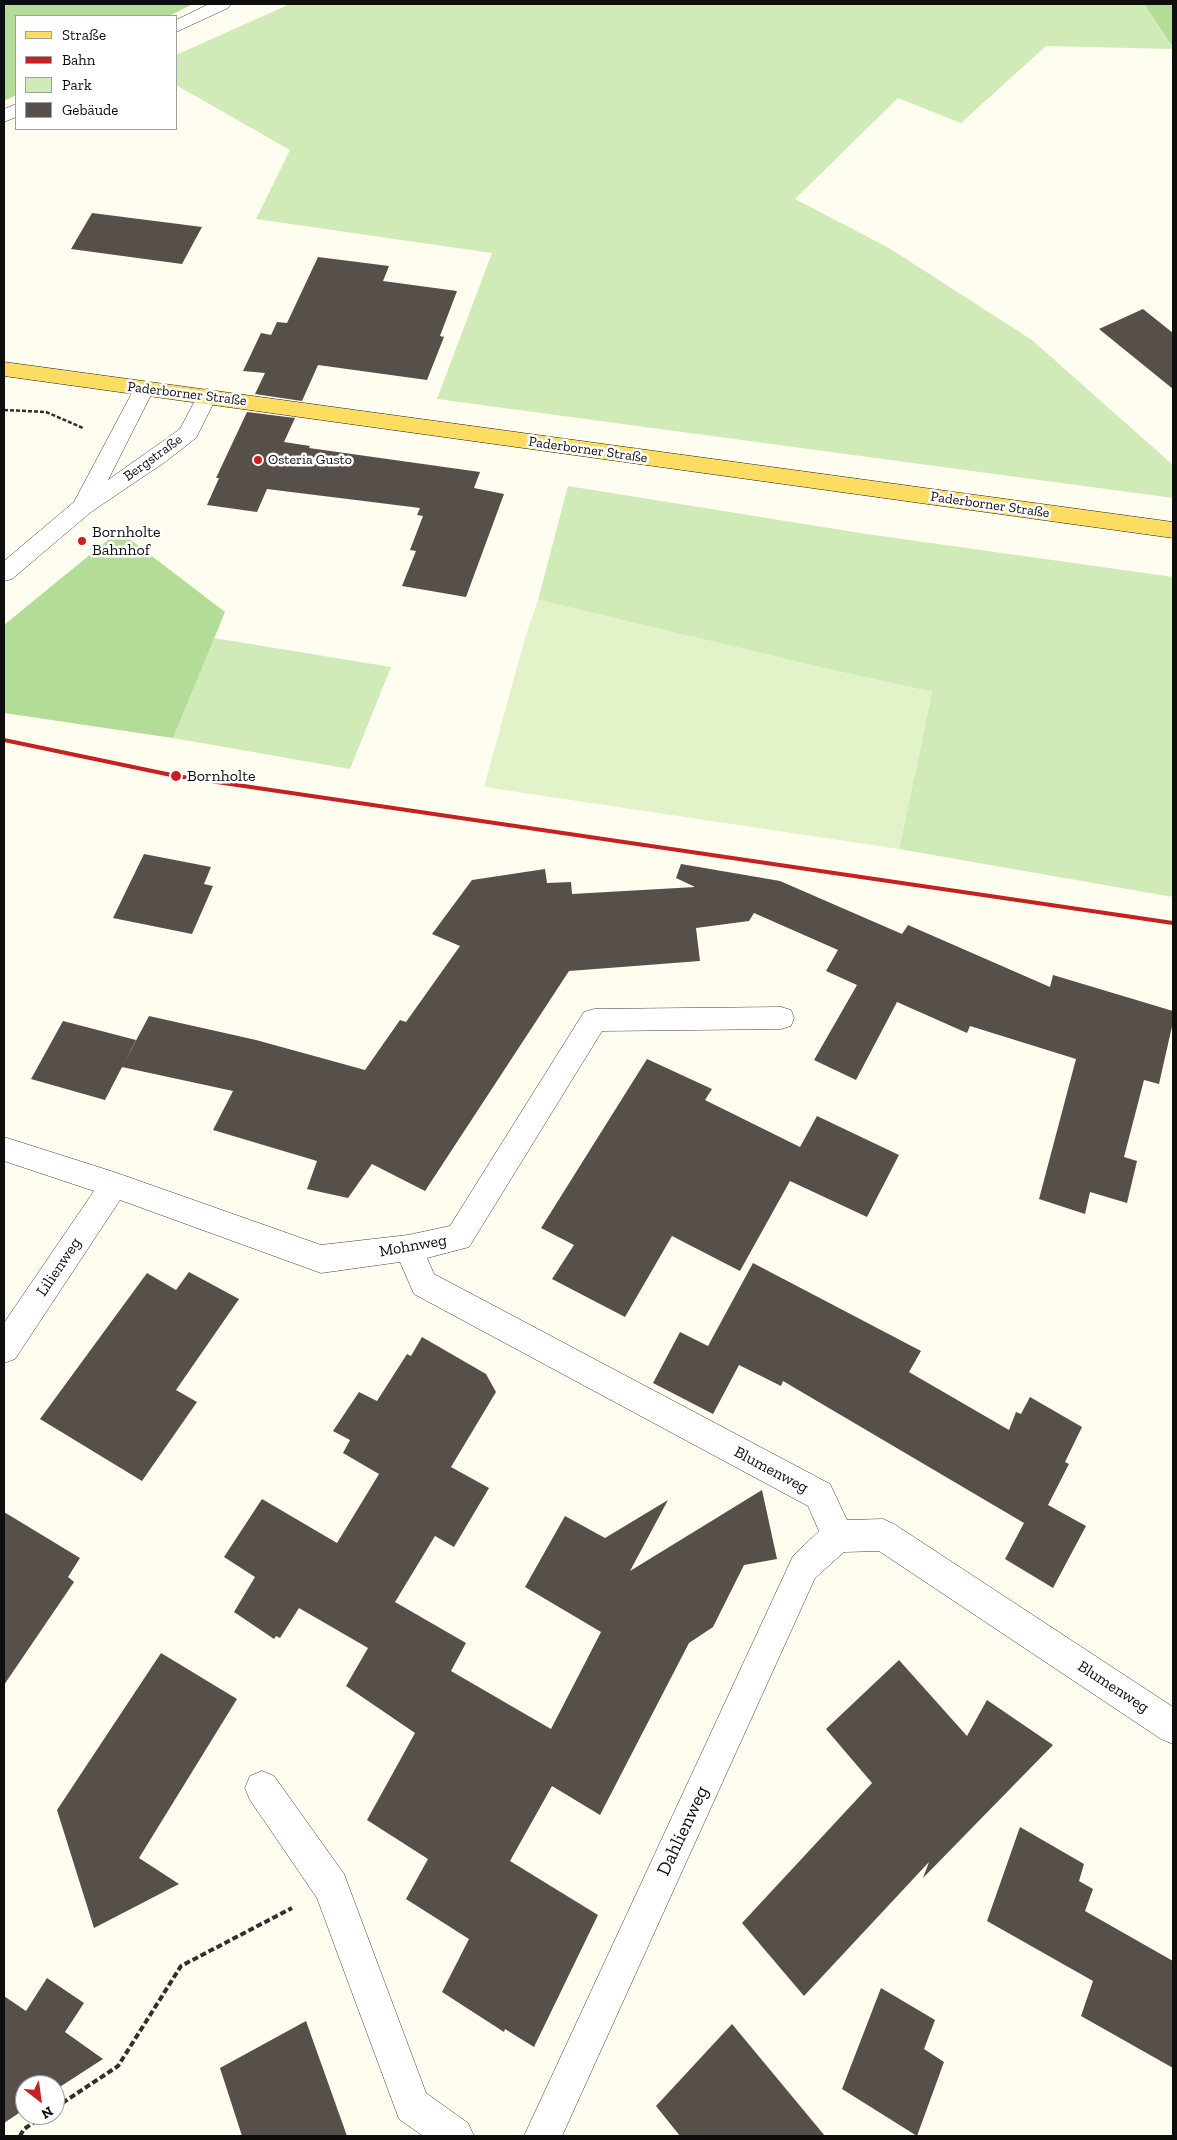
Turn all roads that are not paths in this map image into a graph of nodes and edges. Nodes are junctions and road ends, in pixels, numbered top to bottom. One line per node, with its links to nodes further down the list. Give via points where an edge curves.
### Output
1 (222, 4): 2 (street)
2 (178, 25)
3 (15, 110): 4 (street)
4 (4, 116)
5 (4, 369): 6 (main road, Paderborner Straße)
6 (144, 389): 7 (main road, Paderborner Straße); 8 (street, Bergstraße)
7 (207, 396): 8 (street, Bergstraße, via 188,433 157,458); 9 (main road, Paderborner Straße)
8 (83, 507): 10 (street, Bergstraße)
9 (1173, 530)
10 (4, 574)
11 (781, 1018): 14 (street, Mohnweg, via 594,1020 459,1238)
12 (4, 1149): 13 (street, Mohnweg)
13 (114, 1185): 14 (street, Mohnweg, via 321,1259); 15 (street, Lilienweg)
14 (408, 1248): 16 (street, Blumenweg, via 424,1284 819,1495)
15 (4, 1349)
16 (838, 1536): 17 (street, Blumenweg, via 883,1535); 20 (street, Dahlienweg, via 804,1566)
17 (1173, 1727)
18 (262, 1788): 19 (street, via 331,1887 412,2106)
19 (455, 2136)
20 (543, 2136)

